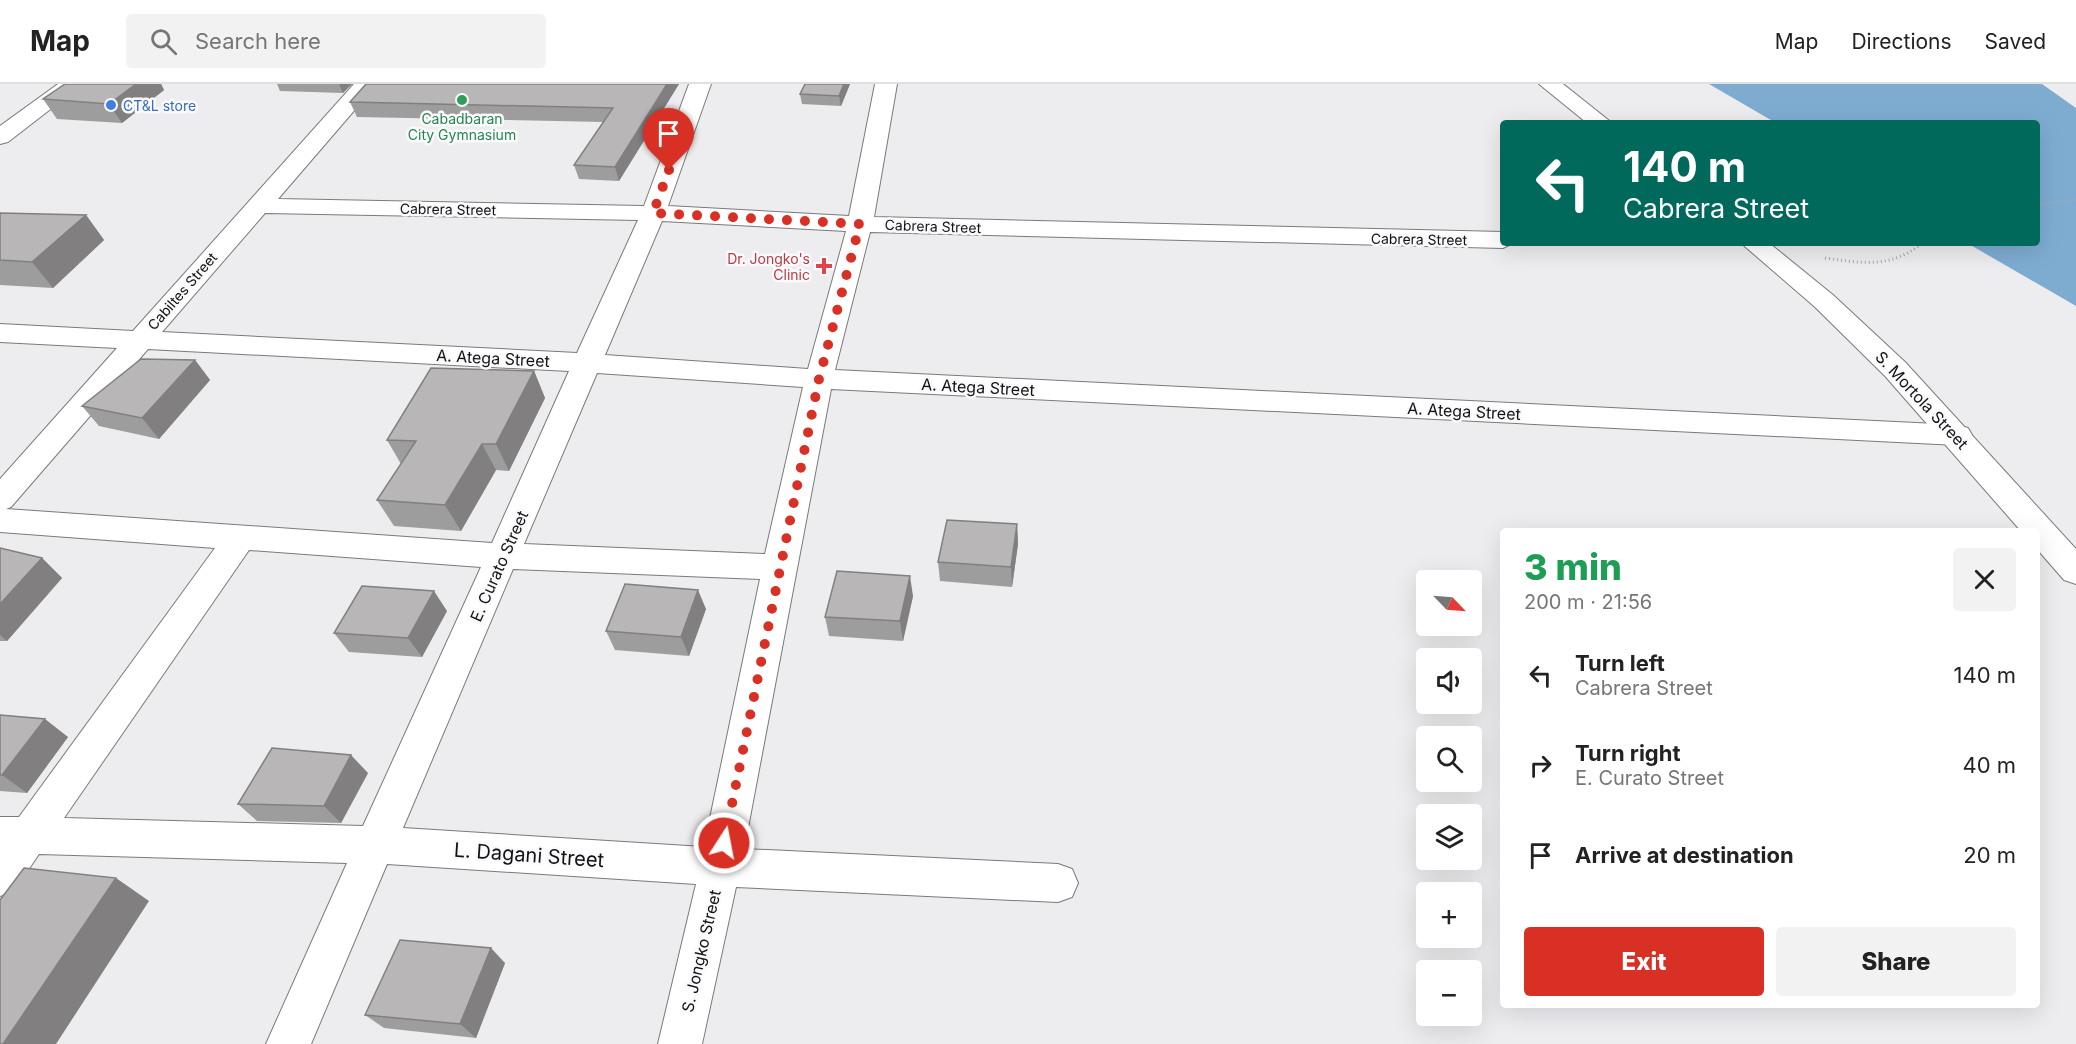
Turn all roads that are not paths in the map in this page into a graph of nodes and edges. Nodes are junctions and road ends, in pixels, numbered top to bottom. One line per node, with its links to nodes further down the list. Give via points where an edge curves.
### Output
1 (72, 84): 7 (street)
2 (366, 84): 8 (street, Cabiltes Street)
3 (700, 84): 9 (street, E. Curato Street)
4 (886, 84): 10 (street, S. Jongko Street)
5 (1550, 84): 6 (street)
6 (1597, 120)
7 (0, 137)
8 (256, 206): 9 (street, Cabrera Street); 14 (street, Cabiltes Street)
9 (653, 213): 10 (street, Cabrera Street); 15 (street, E. Curato Street)
10 (860, 224): 11 (street, Cabrera Street); 16 (street, S. Jongko Street)
11 (1500, 240)
12 (1758, 246): 17 (street, S. Mortola Street, via 1824,301)
13 (0, 333): 14 (street, A. Atega Street)
14 (139, 340): 15 (street, A. Atega Street); 18 (street, Cabiltes Street)
15 (588, 363): 16 (street, A. Atega Street); 23 (street, E. Curato Street)
16 (819, 379): 17 (street, A. Atega Street); 24 (street, S. Jongko Street)
17 (1957, 435): 20 (street, S. Mortola Street)
18 (0, 499)
19 (0, 520): 22 (street)
20 (2038, 528)
21 (2040, 530): 25 (street, S. Mortola Street)
22 (239, 539): 23 (street); 26 (street)
23 (503, 556): 24 (street); 27 (street, E. Curato Street)
24 (779, 567): 28 (street, S. Jongko Street)
25 (2076, 571)
26 (14, 836): 27 (street, L. Dagani Street); 29 (street)
27 (375, 845): 28 (street, L. Dagani Street); 31 (street, E. Curato Street)
28 (720, 867): 30 (street, L. Dagani Street); 32 (street, S. Jongko Street)
29 (0, 878)
30 (1058, 883)
31 (288, 1044)
32 (680, 1044)

